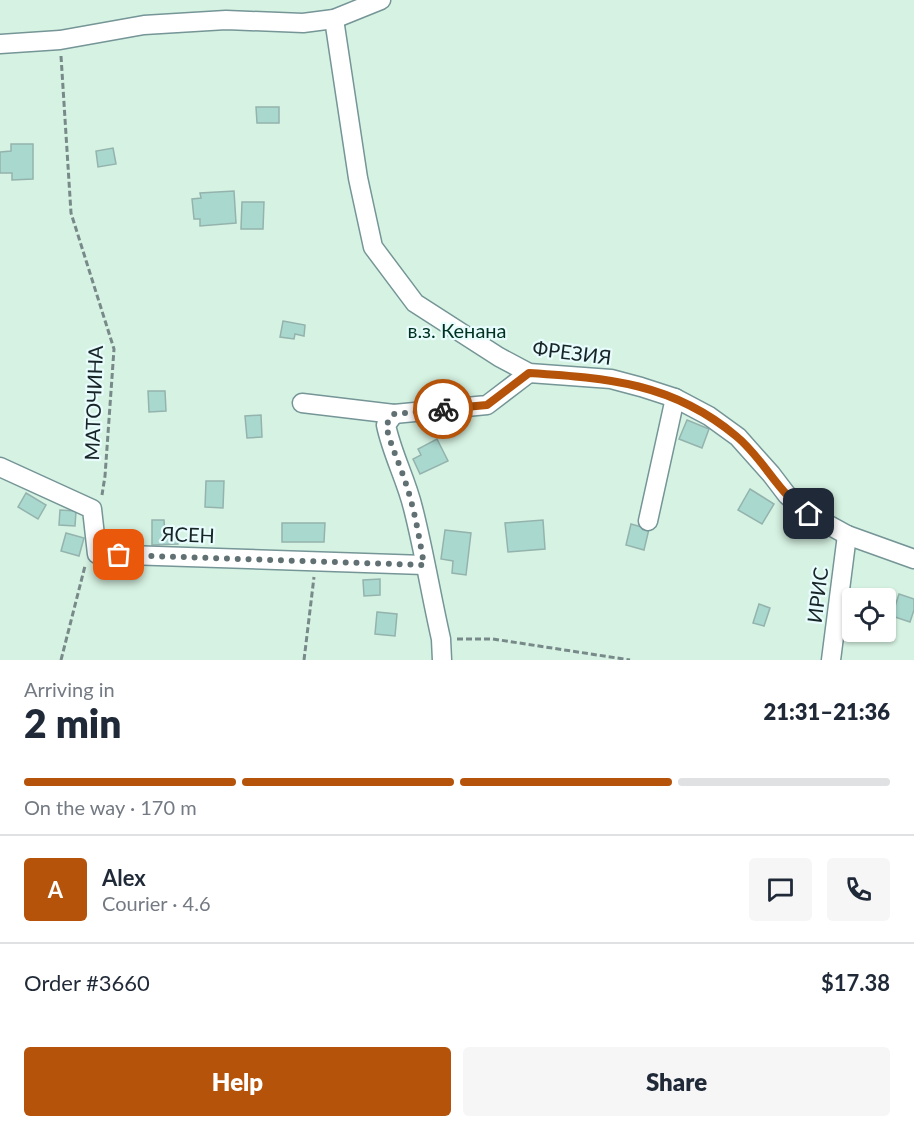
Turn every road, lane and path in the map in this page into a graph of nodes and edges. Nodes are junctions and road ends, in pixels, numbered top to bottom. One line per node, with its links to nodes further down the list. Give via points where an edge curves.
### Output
1 (381, 0): 2 (street)
2 (334, 19): 3 (street, via 144,26); 5 (street, ФРЕЗИЯ, via 358,178 373,247 415,303)
3 (60, 40): 4 (street); 10 (path, МАТОЧИНА, via 70,213 114,349)
4 (0, 44)
5 (529, 373): 6 (street, ФРЕЗИЯ, via 611,379); 8 (street, via 487,405)
6 (675, 398): 11 (street); 12 (street, ФРЕЗИЯ, via 709,416 738,438 787,495 809,514)
7 (302, 403): 8 (street)
8 (394, 414): 16 (street, via 386,425 413,508)
9 (0, 467): 15 (street, ЯСЕН, via 92,509 97,554)
10 (101, 499)
11 (648, 521)
12 (847, 535): 13 (street, ФРЕЗИЯ); 22 (street, ИРИС)
13 (914, 559)
14 (87, 560): 18 (path)
15 (316, 561): 16 (street, ЯСЕН); 19 (path)
16 (424, 565): 17 (street)
17 (441, 639): 20 (street); 21 (path, via 493,639)
18 (61, 660)
19 (304, 660)
20 (442, 660)
21 (630, 660)
22 (831, 660)

